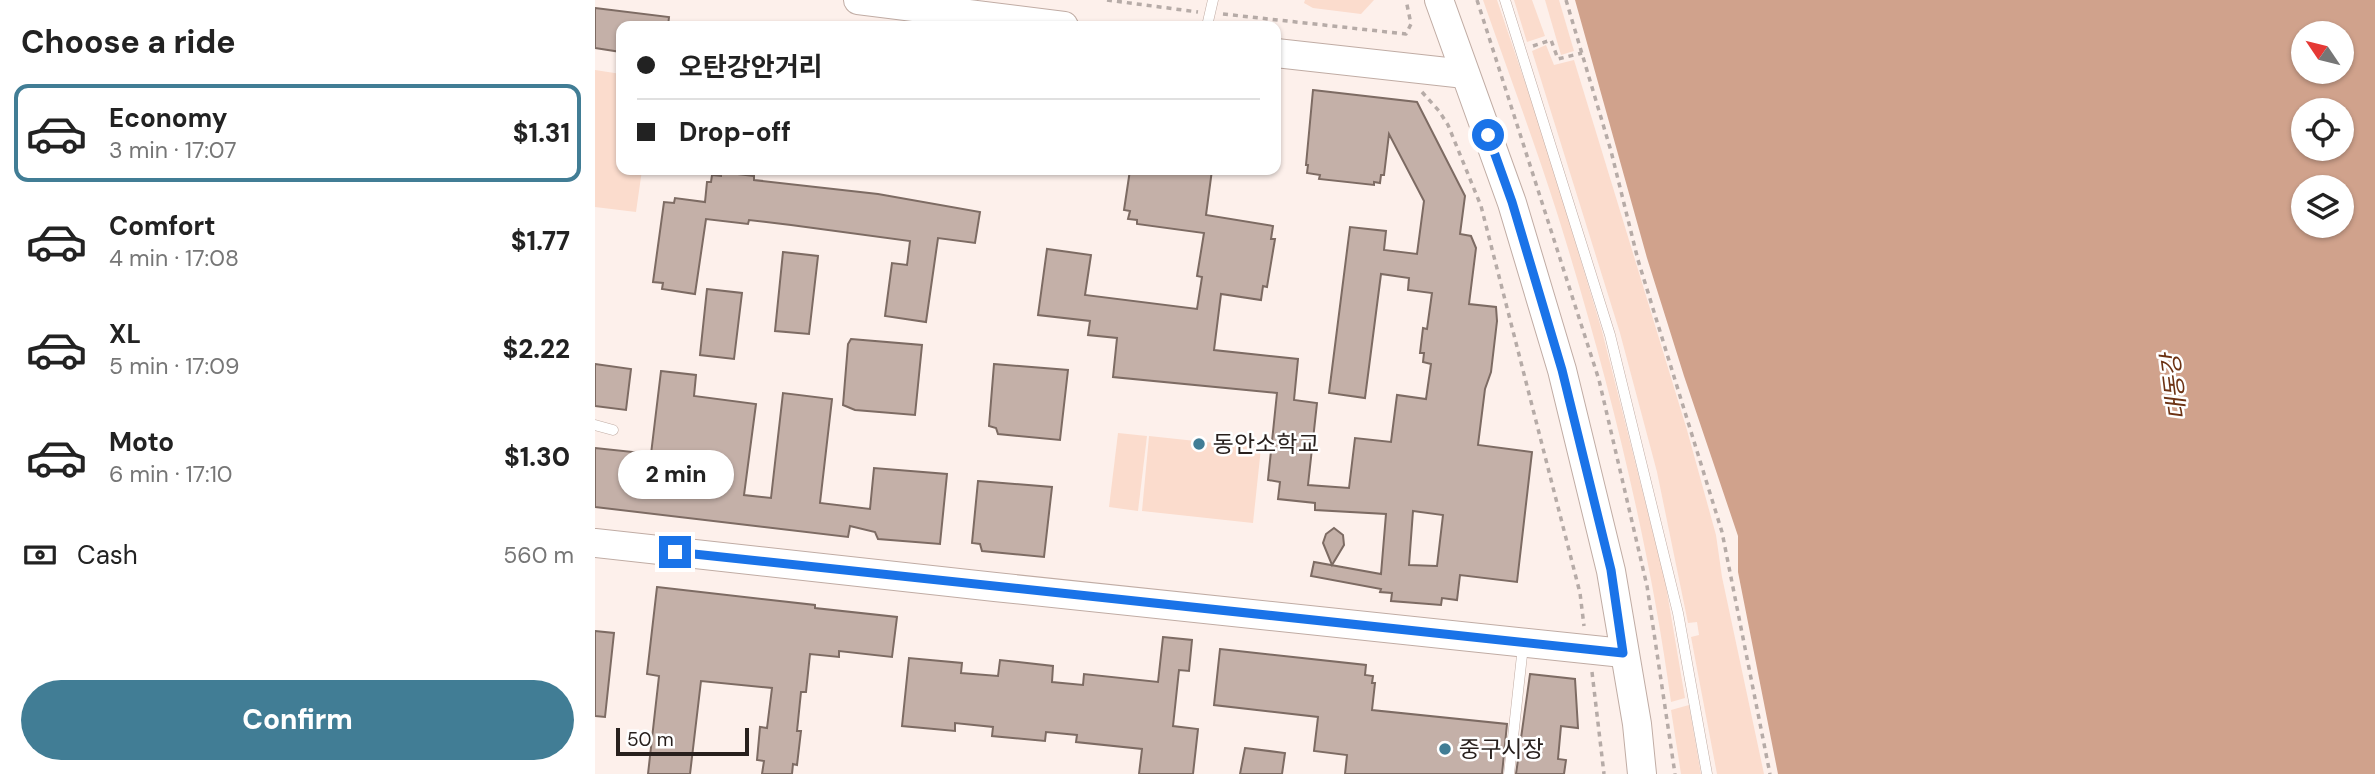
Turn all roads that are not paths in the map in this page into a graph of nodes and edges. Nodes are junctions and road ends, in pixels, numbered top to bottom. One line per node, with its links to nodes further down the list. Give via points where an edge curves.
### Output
1 (858, 0): 5 (street)
2 (1213, 0): 6 (lane)
3 (1439, 0): 8 (street)
4 (1506, 0): 16 (lane, via 1610,335 1678,613)
5 (1024, 21)
6 (1208, 21)
7 (1281, 54): 8 (street)
8 (1465, 74): 13 (street, via 1512,202 1562,370 1611,570)
9 (595, 425): 10 (lane)
10 (613, 430)
11 (595, 543): 12 (street)
12 (1523, 643): 13 (street); 14 (lane)
13 (1623, 653): 15 (street)
14 (1509, 774)
15 (1642, 774)
16 (1707, 774)

